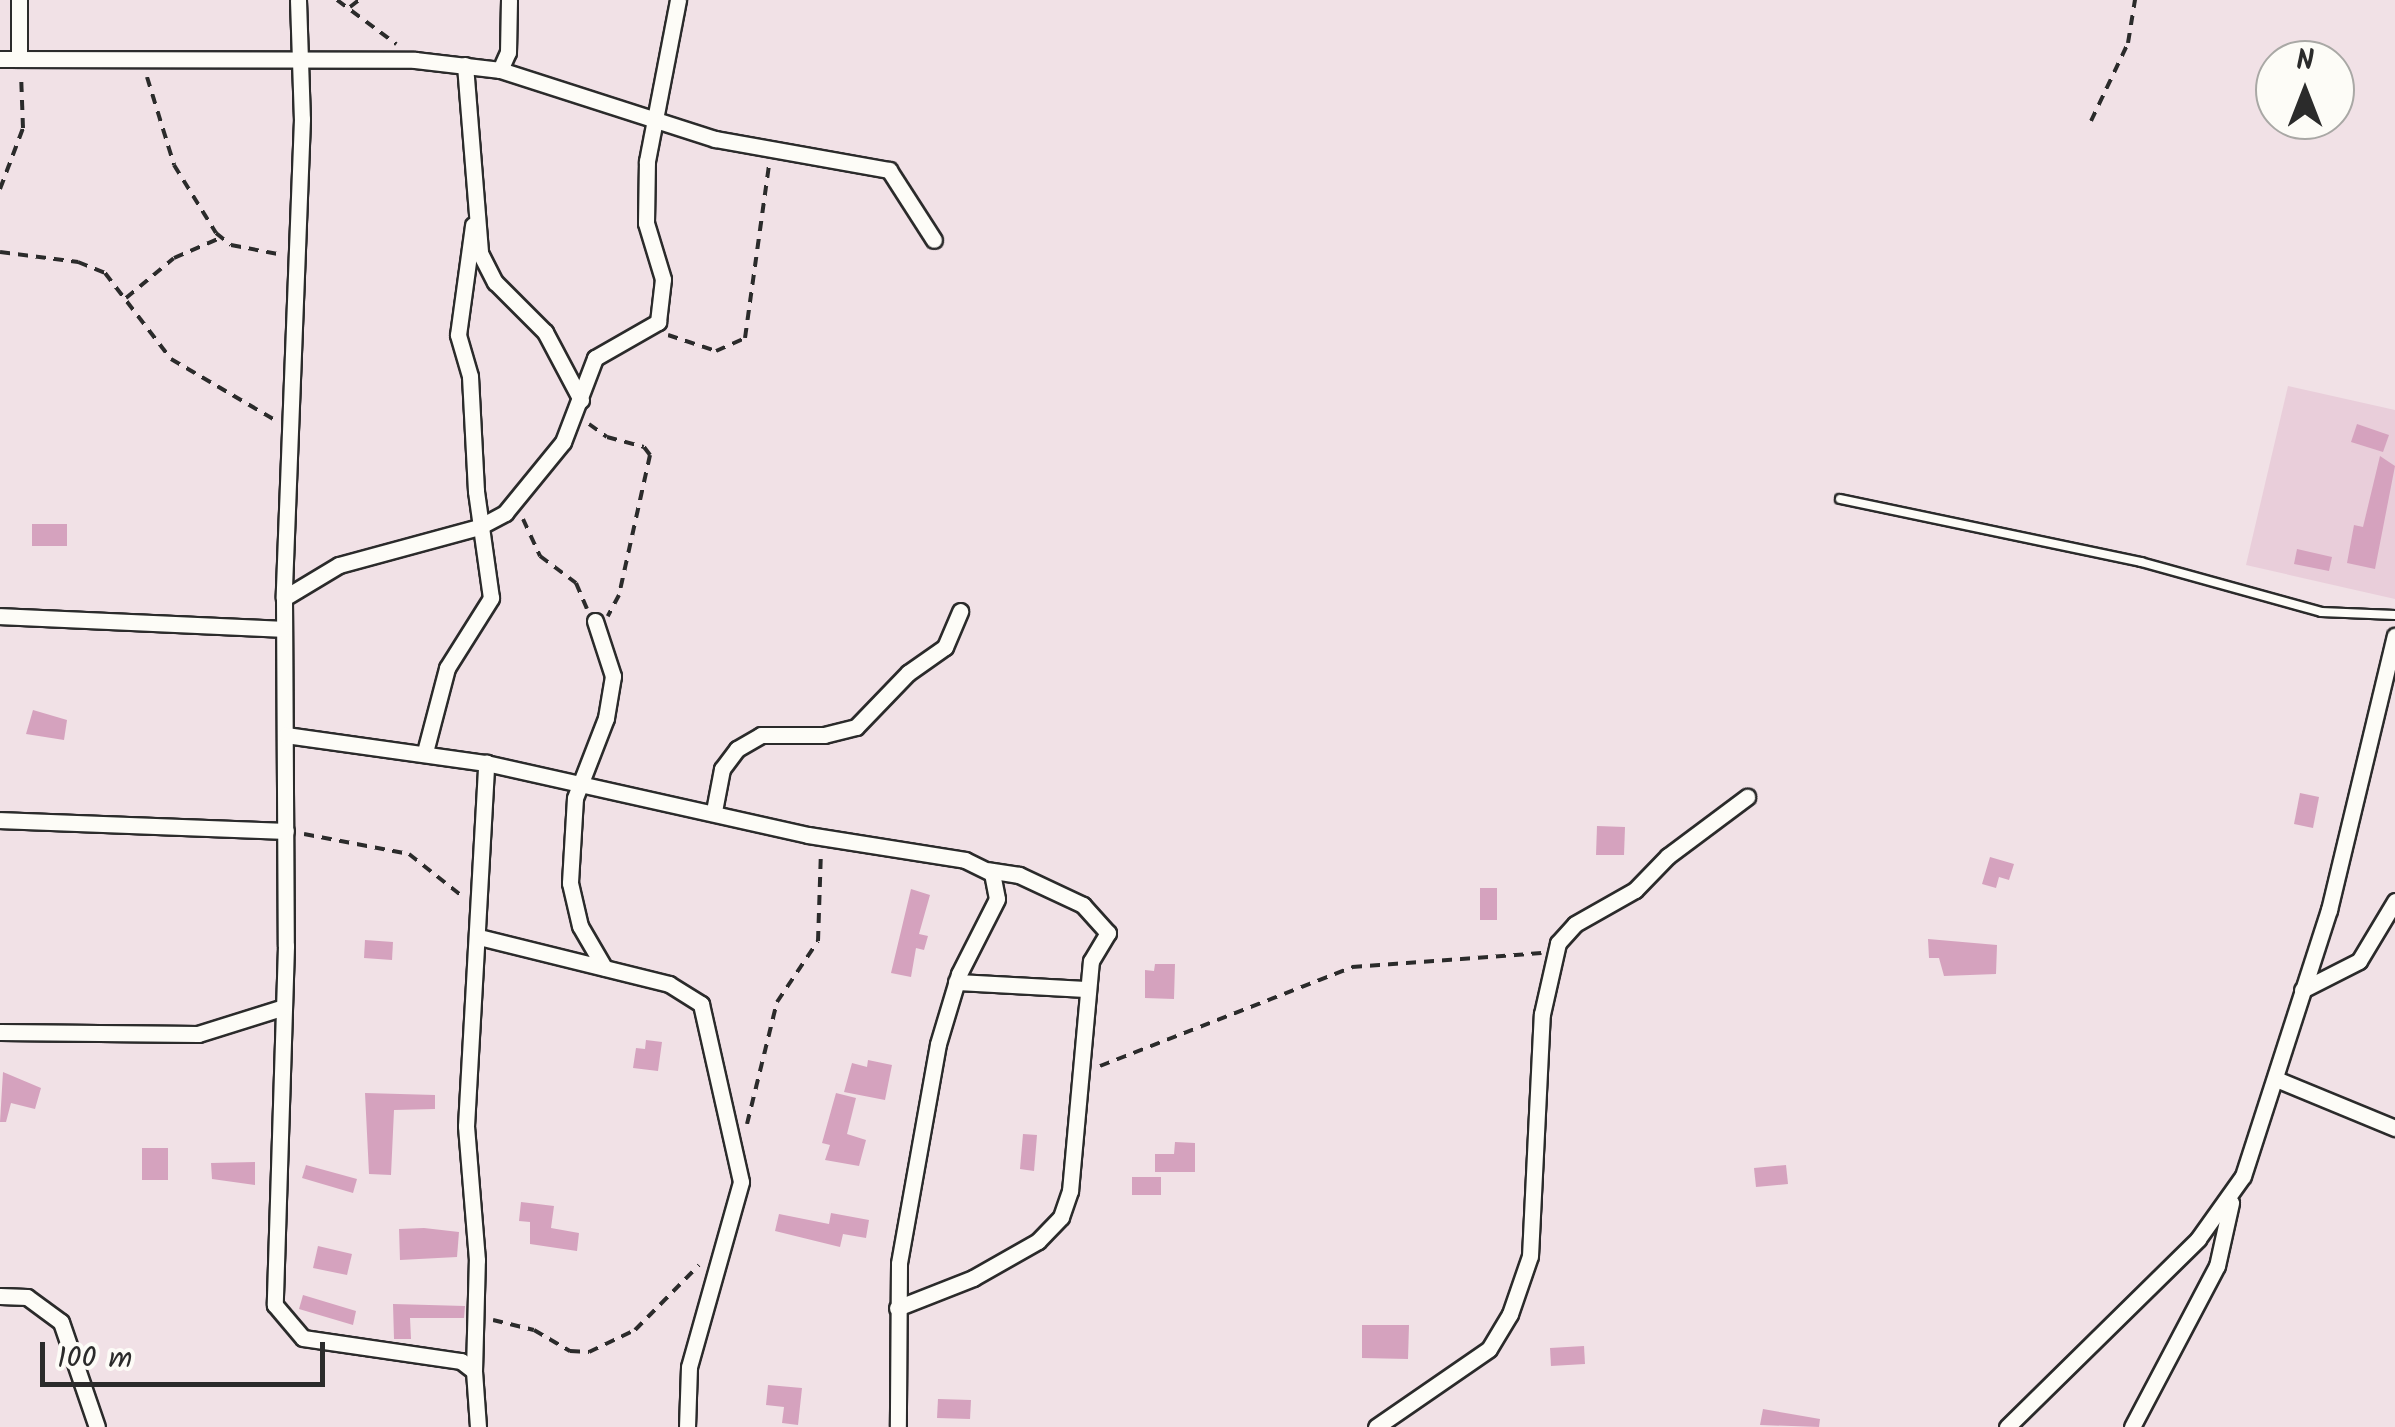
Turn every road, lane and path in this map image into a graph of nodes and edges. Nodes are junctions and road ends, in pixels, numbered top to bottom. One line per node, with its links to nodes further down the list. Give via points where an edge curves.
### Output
1 (19, 0): 10 (street)
2 (298, 0): 13 (street)
3 (337, 0): 8 (path)
4 (359, 0): 8 (path)
5 (509, 0): 15 (street)
6 (678, 0): 16 (street)
7 (2136, 0): 17 (path, via 2122,59)
8 (350, 8): 11 (path)
9 (0, 59): 10 (street)
10 (19, 59): 12 (street); 19 (path, via 23,128)
11 (415, 60): 13 (street); 14 (street)
12 (144, 62): 13 (street); 21 (path, via 174,165)
13 (300, 63): 24 (street)
14 (464, 65): 15 (street); 20 (street)
15 (500, 70): 16 (street)
16 (654, 118): 18 (street); 26 (street, via 646,224 663,288 659,318)
17 (2091, 120)
18 (771, 149): 22 (street, via 889,170); 26 (path, via 753,308 743,342 708,350)
19 (0, 190)
20 (473, 226): 27 (street, via 492,278 546,332); 31 (street, via 457,327 470,376)
21 (220, 238): 24 (path); 25 (path, via 174,258)
22 (934, 240)
23 (0, 252): 25 (path, via 94,268)
24 (297, 258): 28 (street)
25 (126, 298): 28 (path, via 171,359)
26 (650, 327): 27 (street, via 600,353)
27 (579, 406): 30 (street, via 563,442); 36 (path, via 598,432 636,443 650,455 619,595 610,615)
28 (288, 426): 32 (street)
29 (1840, 499): 34 (lane, via 2141,562 2321,612)
30 (517, 500): 31 (street); 36 (path, via 535,549 576,583)
31 (480, 527): 32 (street, via 351,560); 40 (street, via 490,605 447,668)
32 (284, 598): 37 (street)
33 (960, 611): 44 (street, via 945,647 908,673 860,724 836,734 761,735 737,748 722,769)
34 (2395, 615)
35 (0, 616): 37 (street)
36 (595, 621): 42 (street, via 613,676 606,718)
37 (284, 629): 39 (street)
38 (2395, 636): 55 (street, via 2329,910)
39 (286, 735): 40 (street); 46 (street)
40 (425, 752): 41 (street)
41 (486, 763): 42 (street); 50 (street)
42 (579, 783): 44 (street); 52 (street, via 571,893 580,926)
43 (1747, 797): 51 (street, via 1668,856 1635,890 1575,924)
44 (714, 811): 47 (street)
45 (0, 820): 46 (street)
46 (286, 831): 50 (path, via 409,854 462,896); 56 (street)
47 (820, 836): 48 (street, via 965,860); 61 (path, via 824,902 818,941 776,1002)
48 (988, 870): 53 (street, via 997,898); 54 (street, via 1027,878 1084,904 1106,926 1108,940 1091,958)
49 (2395, 900): 55 (street, via 2359,961)
50 (480, 928): 52 (street); 66 (street, via 466,1126)
51 (1555, 952): 58 (path, via 1352,968); 72 (street, via 1540,1032 1530,1256 1510,1314 1489,1349)
52 (604, 966): 61 (street, via 696,997)
53 (956, 982): 54 (street); 65 (street, via 938,1044)
54 (1087, 988): 58 (street)
55 (2302, 990): 59 (street)
56 (281, 1008): 57 (street, via 198,1034); 67 (street, via 276,1312 303,1338 437,1353)
57 (0, 1032)
58 (1082, 1074): 65 (street, via 1075,1160 1055,1226 1000,1264)
59 (2276, 1079): 60 (street); 62 (street)
60 (2395, 1128)
61 (736, 1157): 63 (street, via 741,1182)
62 (2231, 1199): 73 (street); 74 (street, via 2217,1266)
63 (725, 1241): 66 (path, via 635,1330 598,1349 570,1351 525,1326); 70 (street, via 689,1367)
64 (0, 1296): 68 (street, via 37,1302 61,1322)
65 (897, 1308): 71 (street)
66 (478, 1317): 67 (street)
67 (474, 1371): 69 (street)
68 (97, 1427)
69 (478, 1427)
70 (687, 1427)
71 (898, 1427)
72 (1376, 1427)
73 (2007, 1427)
74 (2132, 1427)

